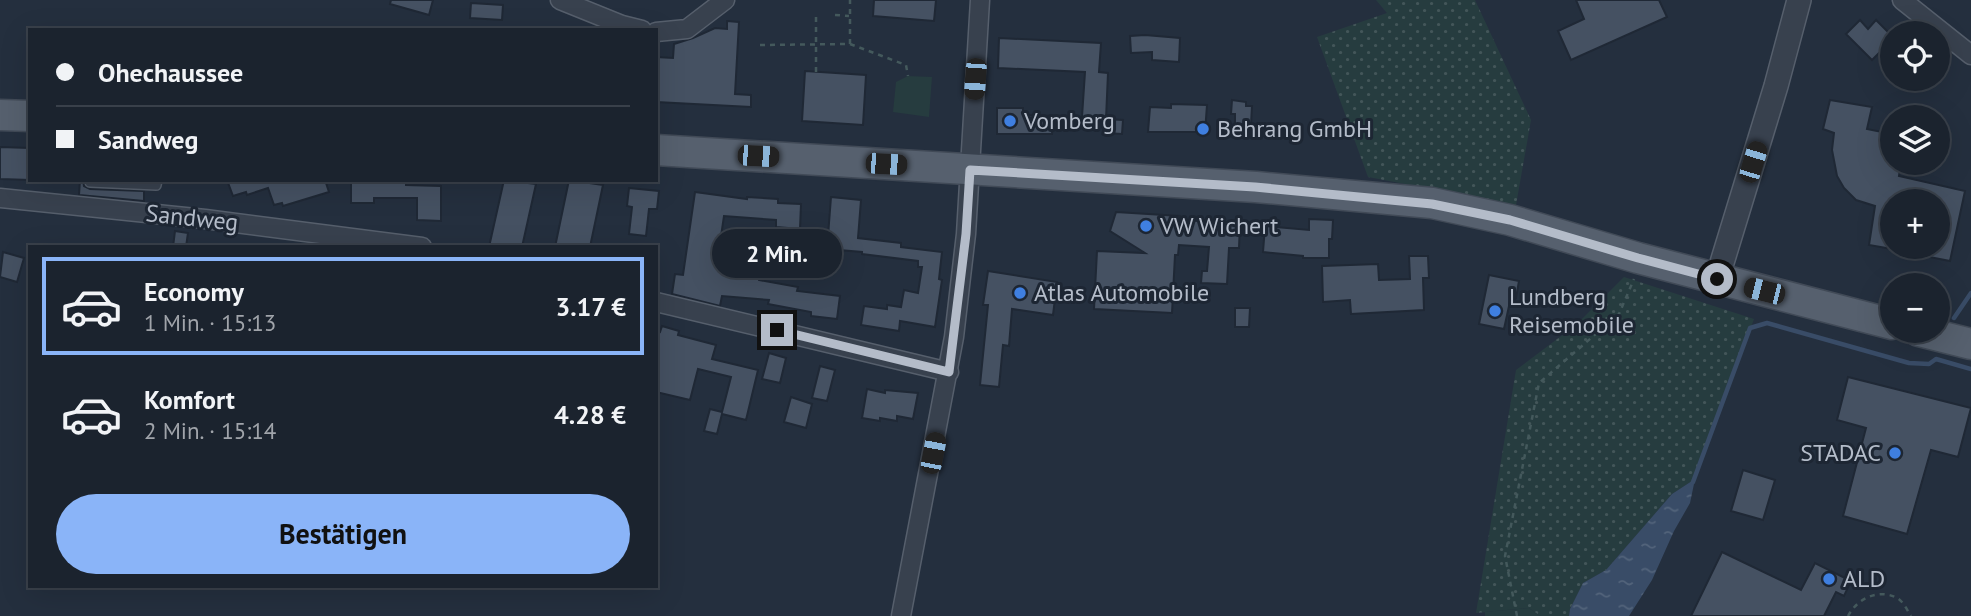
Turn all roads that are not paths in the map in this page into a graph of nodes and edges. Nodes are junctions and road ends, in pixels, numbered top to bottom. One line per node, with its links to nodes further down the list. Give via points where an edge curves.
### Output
1 (561, 0): 6 (street)
2 (725, 0): 7 (street, via 687,29)
3 (980, 0): 12 (street)
4 (1799, 0): 17 (street)
5 (1902, 0): 8 (street)
6 (634, 28)
7 (658, 32)
8 (1971, 55)
9 (0, 115): 10 (main road)
10 (28, 116)
11 (658, 150): 12 (main road)
12 (970, 170): 17 (main road, via 1255,187 1432,204 1510,220); 22 (street)
13 (90, 182): 14 (lane)
14 (157, 182)
15 (1, 202): 16 (street, Sandweg, via 205,219)
16 (406, 245)
17 (1717, 279): 19 (main road)
18 (658, 302): 22 (street)
19 (1880, 321)
20 (1950, 339): 21 (main road)
21 (1971, 344)
22 (949, 372): 23 (street)
23 (901, 616)

